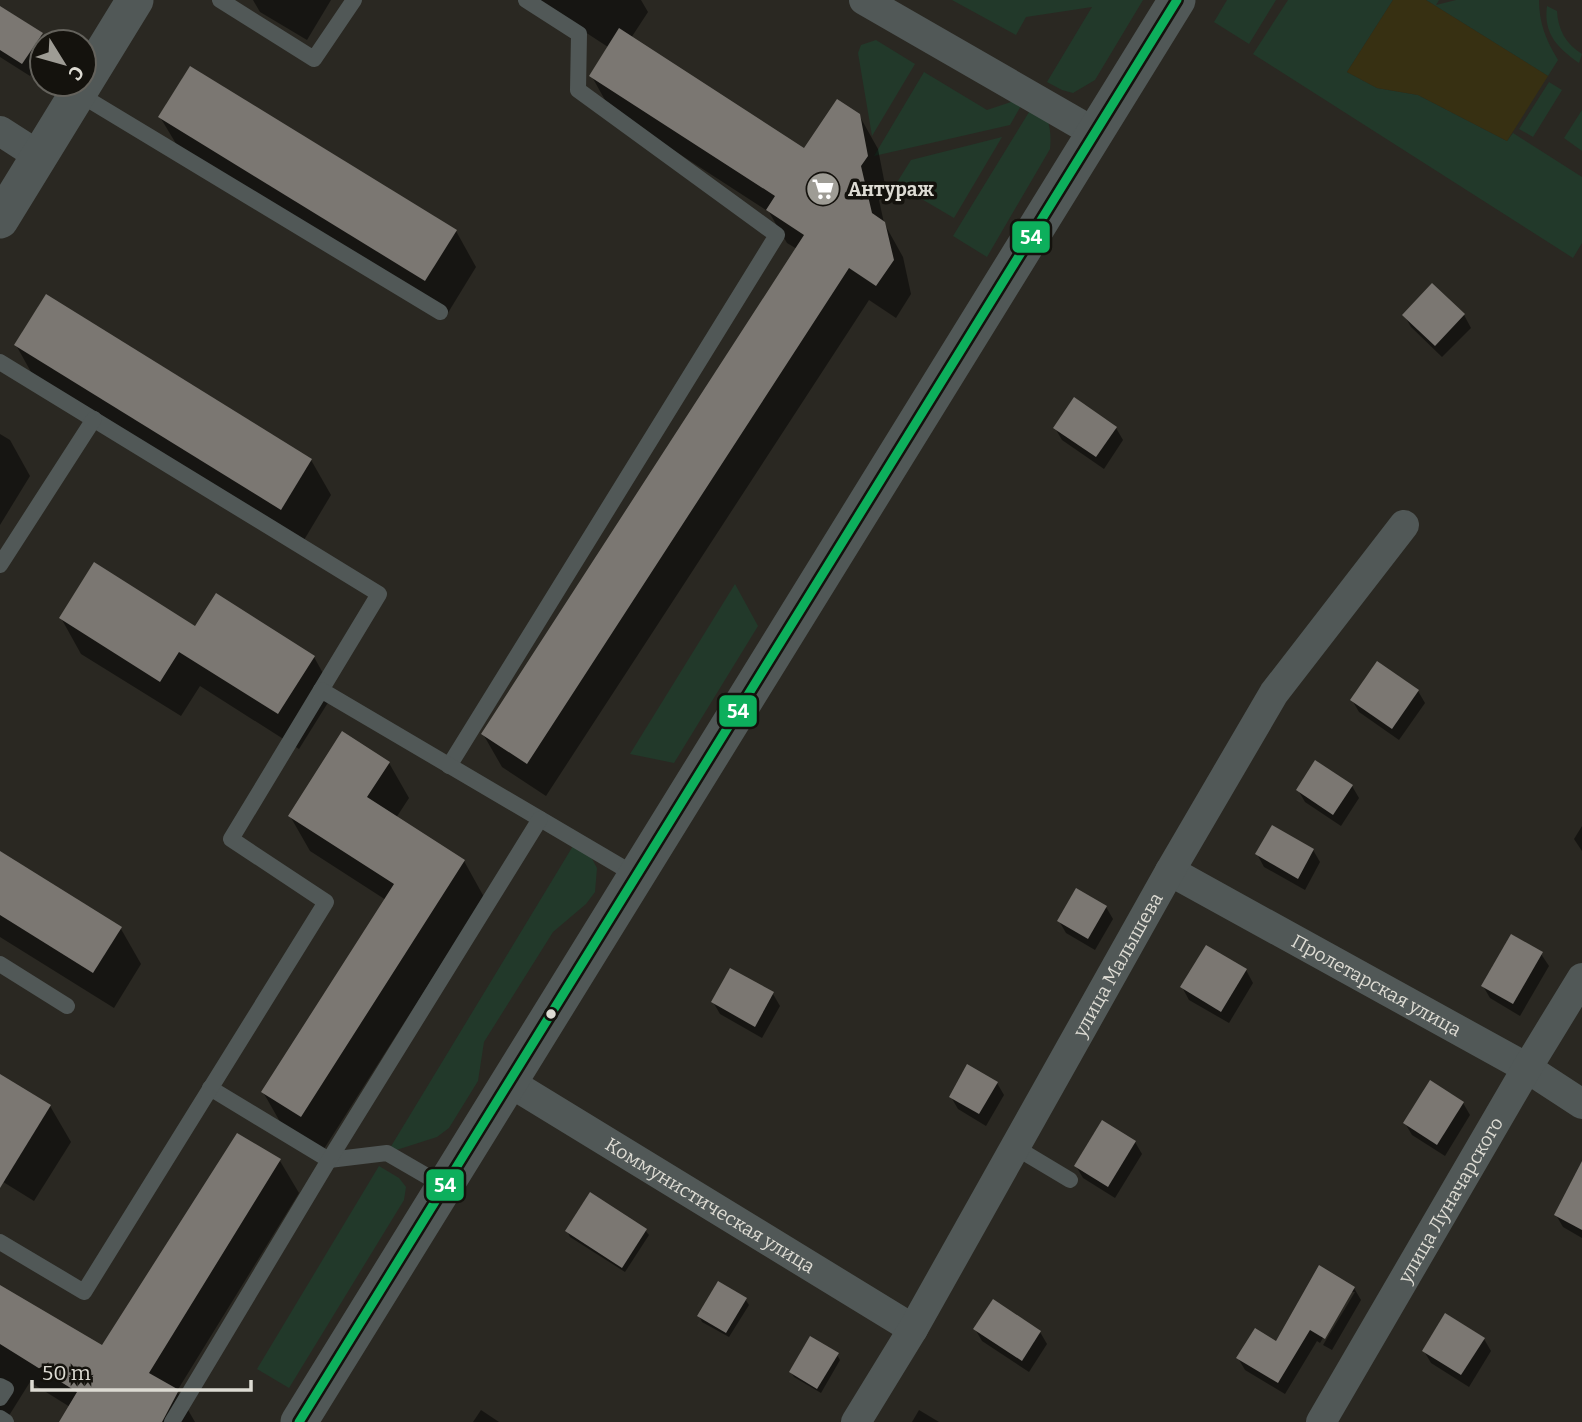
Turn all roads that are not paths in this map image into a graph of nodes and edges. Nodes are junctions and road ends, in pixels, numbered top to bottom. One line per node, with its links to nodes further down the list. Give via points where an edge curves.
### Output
1 (135, 0): 7 (street)
2 (220, 0): 3 (lane, via 314,59)
3 (354, 0)
4 (526, 0): 20 (lane, via 579,34 578,90 777,235)
5 (863, 0): 11 (street)
6 (1177, 0): 11 (street)
7 (98, 62)
8 (76, 98): 12 (street)
9 (86, 98): 14 (lane)
10 (0, 131): 12 (street)
11 (1096, 133): 23 (street)
12 (39, 156): 13 (street)
13 (0, 220)
14 (440, 312)
15 (0, 362): 16 (lane)
16 (94, 419): 18 (lane); 19 (lane, via 379,594)
17 (1404, 525): 22 (street, улица Малышева, via 1274,693)
18 (0, 565)
19 (321, 690): 20 (lane); 29 (lane, via 231,839 326,902)
20 (449, 766): 21 (lane)
21 (540, 819): 23 (lane); 32 (lane)
22 (1170, 871): 27 (street, Пролетарская улица); 31 (street, улица Малышева)
23 (637, 876): 28 (street)
24 (0, 964): 26 (lane)
25 (1582, 978): 27 (street, улица Луначарского)
26 (67, 1006)
27 (1527, 1068): 30 (street, Пролетарская улица); 44 (street, улица Луначарского)
28 (509, 1082): 34 (street); 36 (street, Коммунистическая улица)
29 (210, 1088): 32 (lane); 35 (lane, via 84,1292)
30 (1582, 1104)
31 (1015, 1147): 33 (lane); 36 (street, улица Малышева)
32 (329, 1160): 34 (lane, via 387,1153); 41 (lane)
33 (1070, 1180)
34 (444, 1186): 42 (street)
35 (0, 1242)
36 (913, 1329): 43 (street, улица Малышева)
37 (0, 1386): 38 (lane, via 6,1389)
38 (0, 1398)
39 (0, 1419): 40 (lane)
40 (6, 1422)
41 (172, 1422)
42 (299, 1422)
43 (856, 1422)
44 (1321, 1422)

